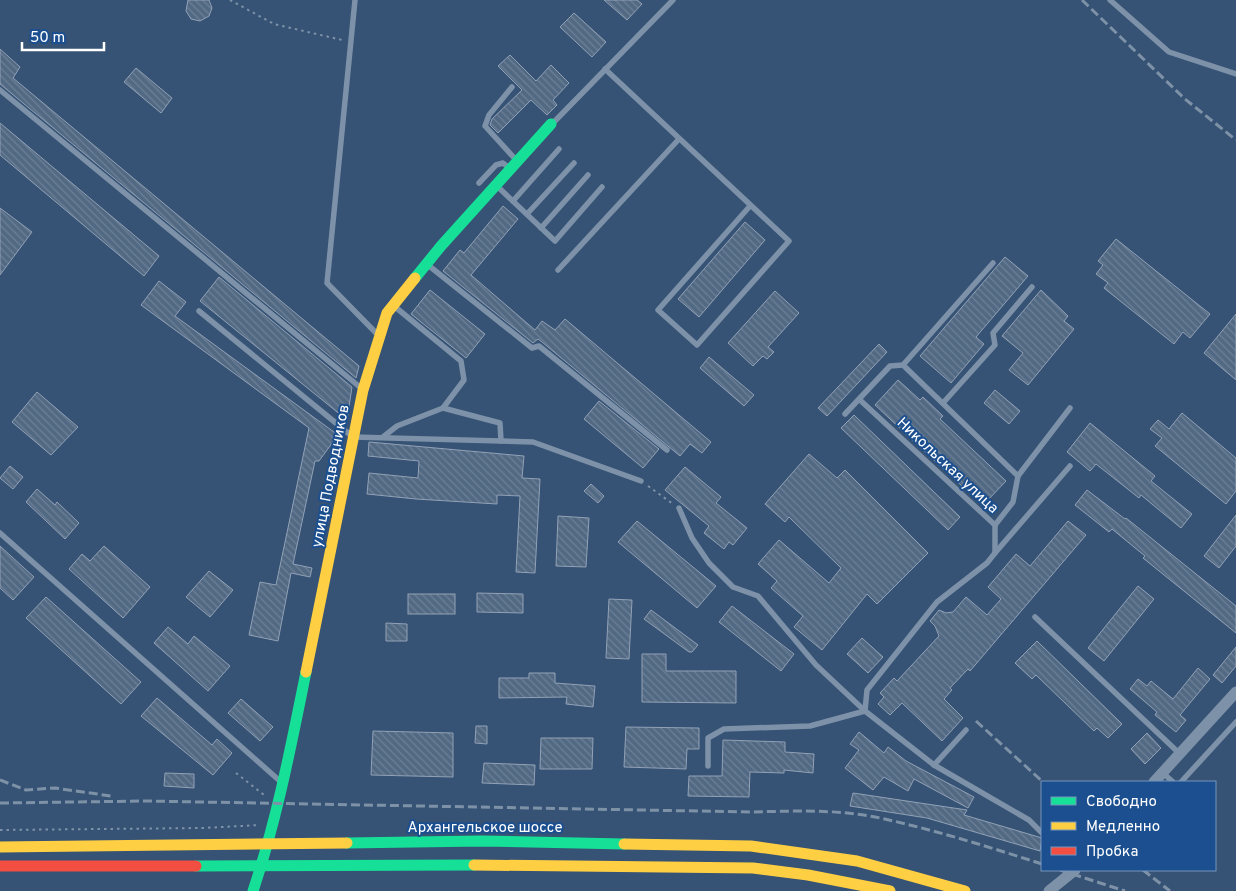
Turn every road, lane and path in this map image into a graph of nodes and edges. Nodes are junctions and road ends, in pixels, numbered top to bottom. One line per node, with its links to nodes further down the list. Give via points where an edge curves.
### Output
1 (230, 0): 5 (path, via 274,24)
2 (355, 0): 5 (lane)
3 (673, 0): 6 (lane)
4 (1110, 0): 7 (lane, via 1169,52)
5 (352, 42): 29 (lane, via 327,283)
6 (605, 69): 10 (lane); 11 (lane)
7 (1235, 74)
8 (512, 88): 14 (lane, via 489,115 485,126)
9 (0, 90): 31 (lane)
10 (551, 124): 14 (main road, улица Подводников)
11 (679, 139): 20 (lane); 25 (lane)
12 (559, 149): 19 (lane)
13 (574, 163): 21 (lane)
14 (514, 166): 16 (lane, via 496,165); 17 (main road, улица Подводников)
15 (588, 175): 22 (lane)
16 (479, 183)
17 (496, 185): 19 (lane); 24 (main road, улица Подводников)
18 (602, 187): 22 (lane, via 555,240)
19 (513, 201): 21 (lane)
20 (750, 206): 20 (lane, via 658,310 697,345 789,241)
21 (527, 214): 22 (lane)
22 (541, 228)
23 (993, 263): 30 (lane)
24 (426, 264): 27 (main road, улица Подводников); 40 (lane, via 532,348 539,346)
25 (558, 270)
26 (1032, 287): 33 (lane, via 993,333 995,345)
27 (392, 305): 29 (main road, улица Подводников); 34 (lane, via 462,361 464,380)
28 (198, 311): 37 (lane)
29 (379, 336): 31 (main road, улица Подводников)
30 (903, 365): 32 (lane, via 890,366); 33 (lane)
31 (363, 390): 37 (main road, улица Подводников)
32 (860, 400): 36 (lane); 45 (lane, Никольская улица)
33 (943, 403): 42 (lane)
34 (443, 408): 38 (lane, via 397,426); 39 (lane, via 500,423)
35 (1070, 408): 42 (lane)
36 (845, 414)
37 (353, 436): 38 (lane); 61 (main road, улица Подводников)
38 (383, 437): 39 (lane)
39 (501, 441): 43 (lane, via 533,442)
40 (667, 450)
41 (1070, 466): 47 (lane)
42 (1018, 476): 45 (lane, via 1013,502)
43 (641, 481): 44 (path)
44 (679, 508): 50 (lane, via 692,538 709,563 733,587 758,596 816,665)
45 (995, 526): 47 (lane, Никольская улица)
46 (0, 533): 61 (lane)
47 (995, 554): 50 (lane, via 936,602 867,690)
48 (1034, 618): 53 (lane)
49 (1236, 692): 53 (street)
50 (865, 711): 54 (lane); 55 (lane, via 810,726 724,729 708,738)
51 (1236, 722): 60 (lane)
52 (966, 730): 54 (lane)
53 (1180, 754): 57 (street)
54 (934, 765): 65 (lane, via 1029,820)
55 (708, 766)
56 (236, 773): 62 (path)
57 (1163, 773): 58 (street); 59 (lane)
58 (1155, 781)
59 (1172, 781)
60 (1182, 781)
61 (283, 784): 66 (main road, улица Подводников)
62 (264, 795)
63 (260, 825): 64 (path)
64 (0, 830)
65 (1041, 832)
66 (269, 844): 67 (main road, Архангельское шоссе); 69 (main road, улица Подводников); 73 (main road, Архангельское шоссе, via 482,841 751,846 857,860)
67 (0, 847)
68 (0, 866): 69 (main road)
69 (262, 866): 71 (main road, улица Подводников); 72 (main road, via 753,868)
70 (1073, 871): 74 (street)
71 (253, 891)
72 (890, 891)
73 (965, 891)
74 (1049, 891)

